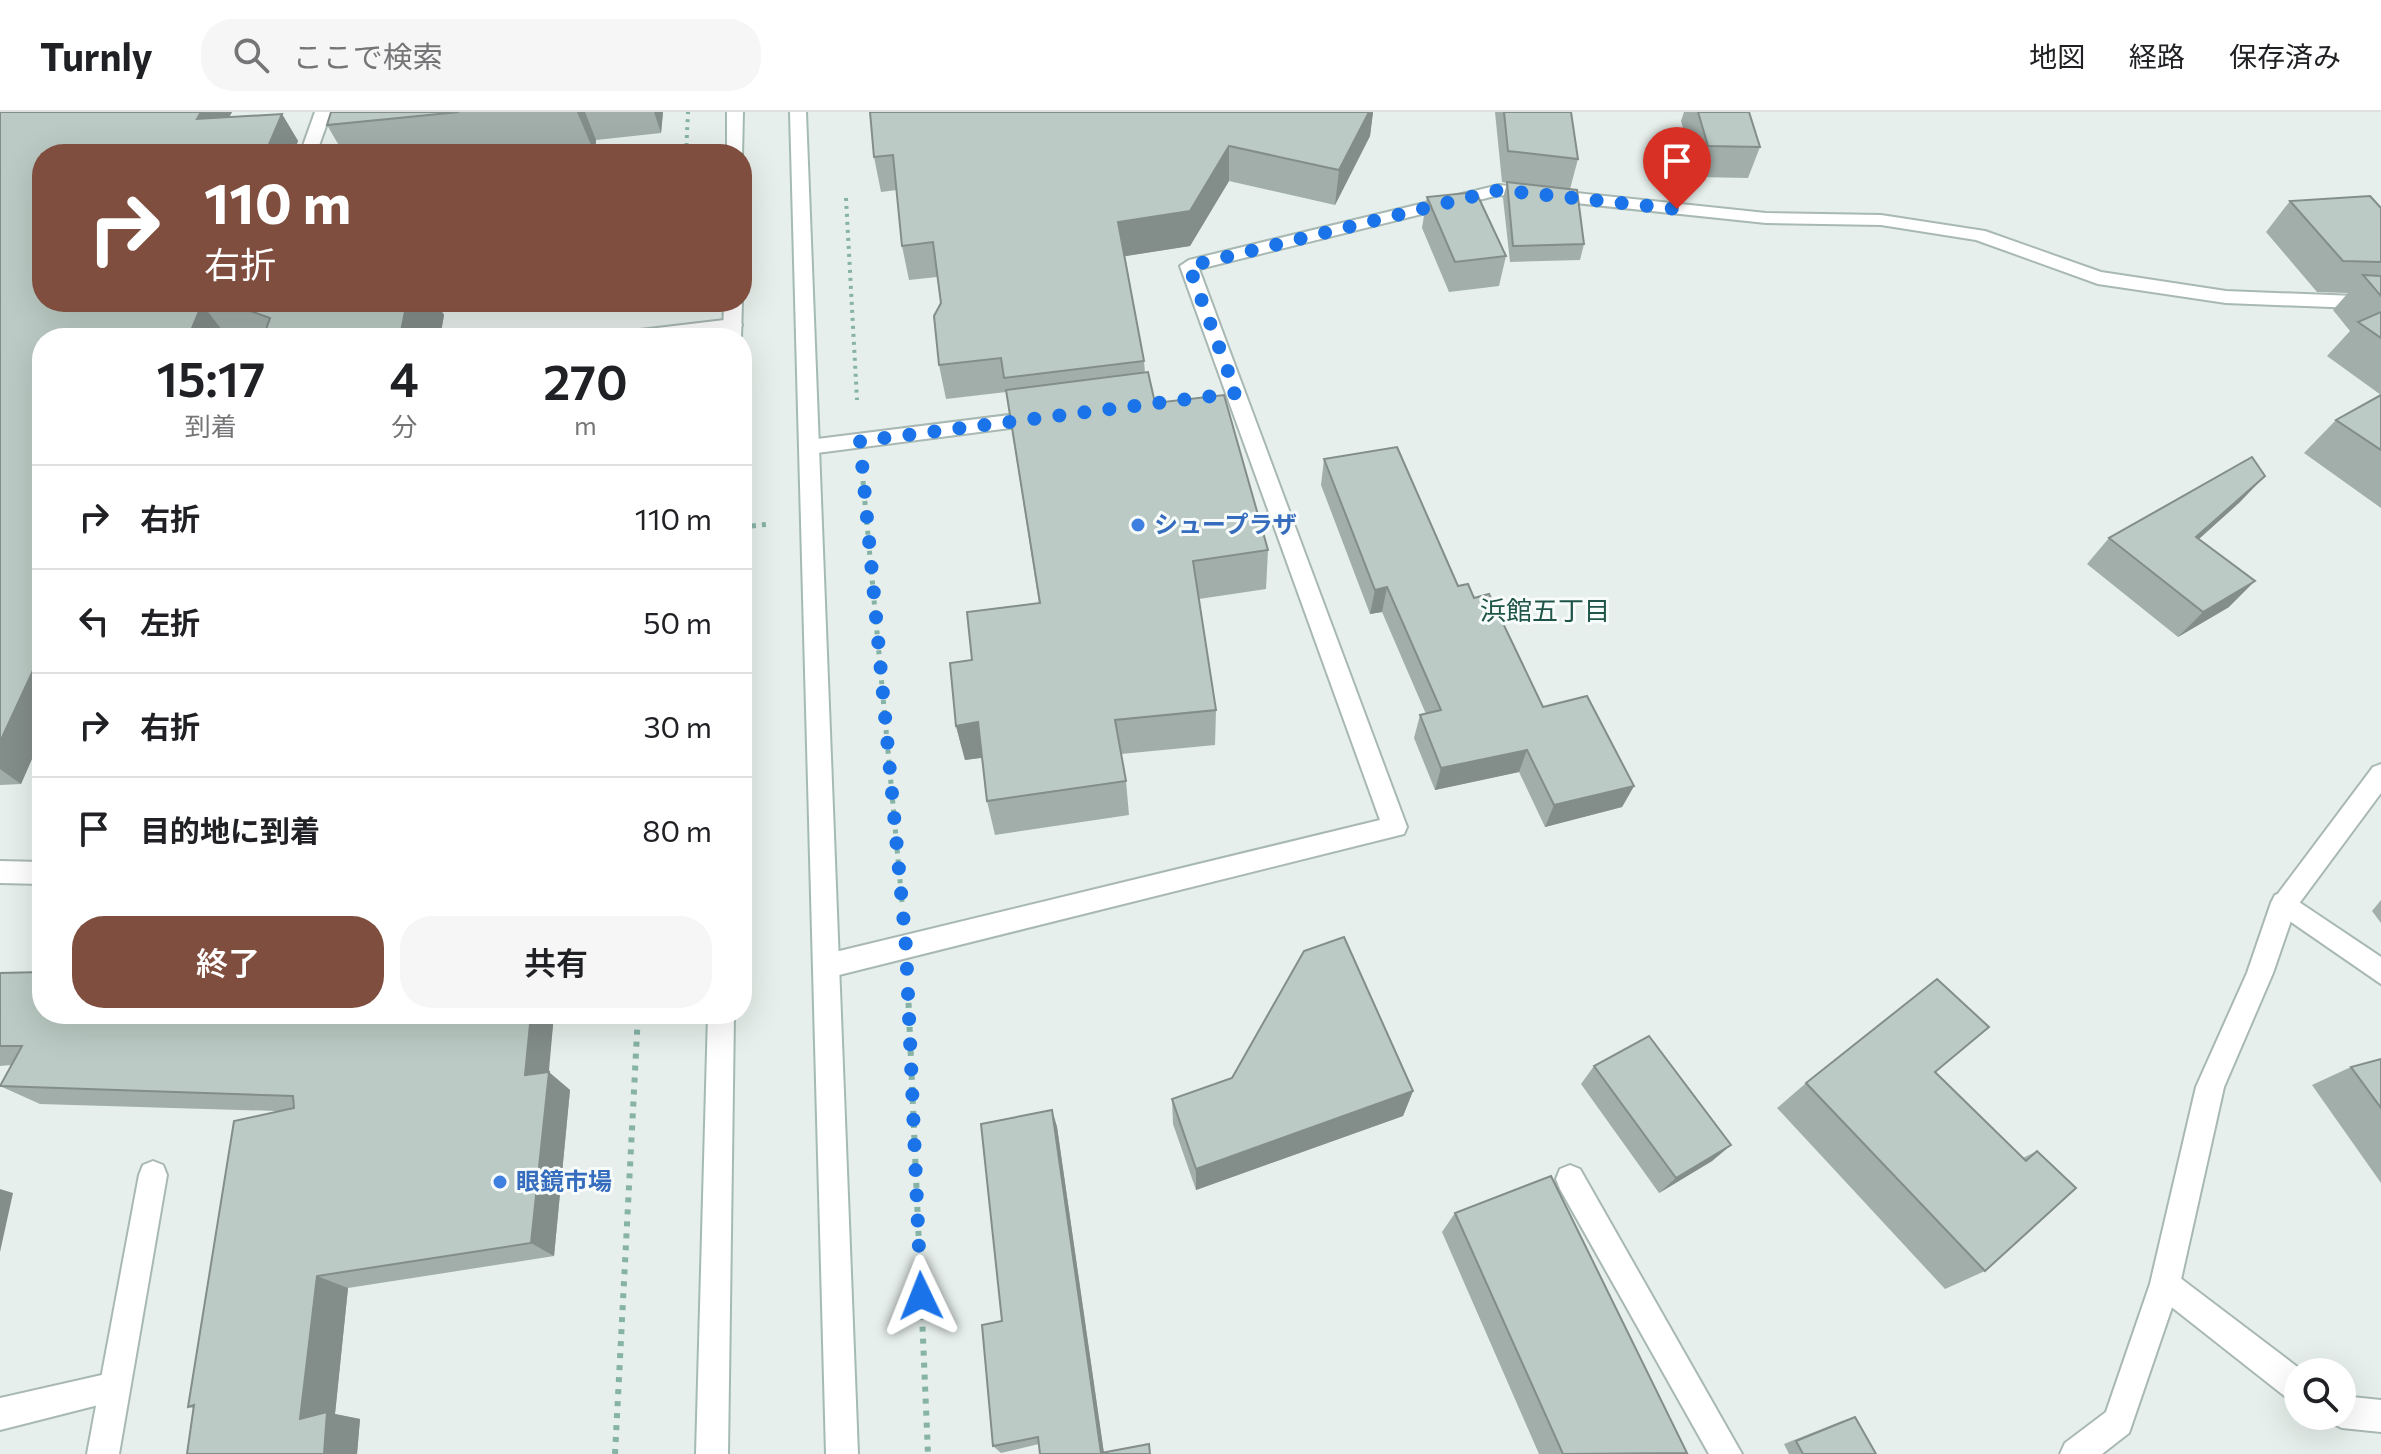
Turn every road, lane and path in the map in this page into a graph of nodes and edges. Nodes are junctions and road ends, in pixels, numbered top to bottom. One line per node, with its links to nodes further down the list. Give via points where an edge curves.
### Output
1 (323, 112): 5 (street)
2 (688, 112): 6 (path)
3 (735, 112): 7 (street)
4 (798, 112): 12 (street)
5 (312, 144)
6 (686, 144)
7 (735, 144)
8 (846, 190): 11 (path)
9 (2381, 303): 17 (street, via 2226,297 2098,278 1979,235 1881,220 1766,218 1499,190 1189,266 1228,394 1395,827)
10 (1064, 415): 11 (street)
11 (860, 441): 12 (street); 17 (path)
12 (809, 447): 18 (street)
13 (2381, 774): 16 (street)
14 (0, 872): 15 (street)
15 (32, 873)
16 (2284, 903): 19 (street); 24 (street, via 2210,1087)
17 (906, 947): 18 (street); 34 (path)
18 (827, 966): 33 (street)
19 (2381, 972)
20 (637, 1024): 31 (path)
21 (721, 1024): 32 (street)
22 (153, 1175): 26 (street)
23 (1570, 1179): 35 (street)
24 (2165, 1284): 25 (street); 36 (street, via 2118,1422)
25 (2284, 1376)
26 (115, 1387): 28 (street); 30 (street)
27 (2356, 1413): 29 (street)
28 (0, 1414)
29 (2381, 1416)
30 (103, 1454)
31 (615, 1454)
32 (712, 1454)
33 (842, 1454)
34 (928, 1454)
35 (1726, 1454)
36 (2076, 1454)

